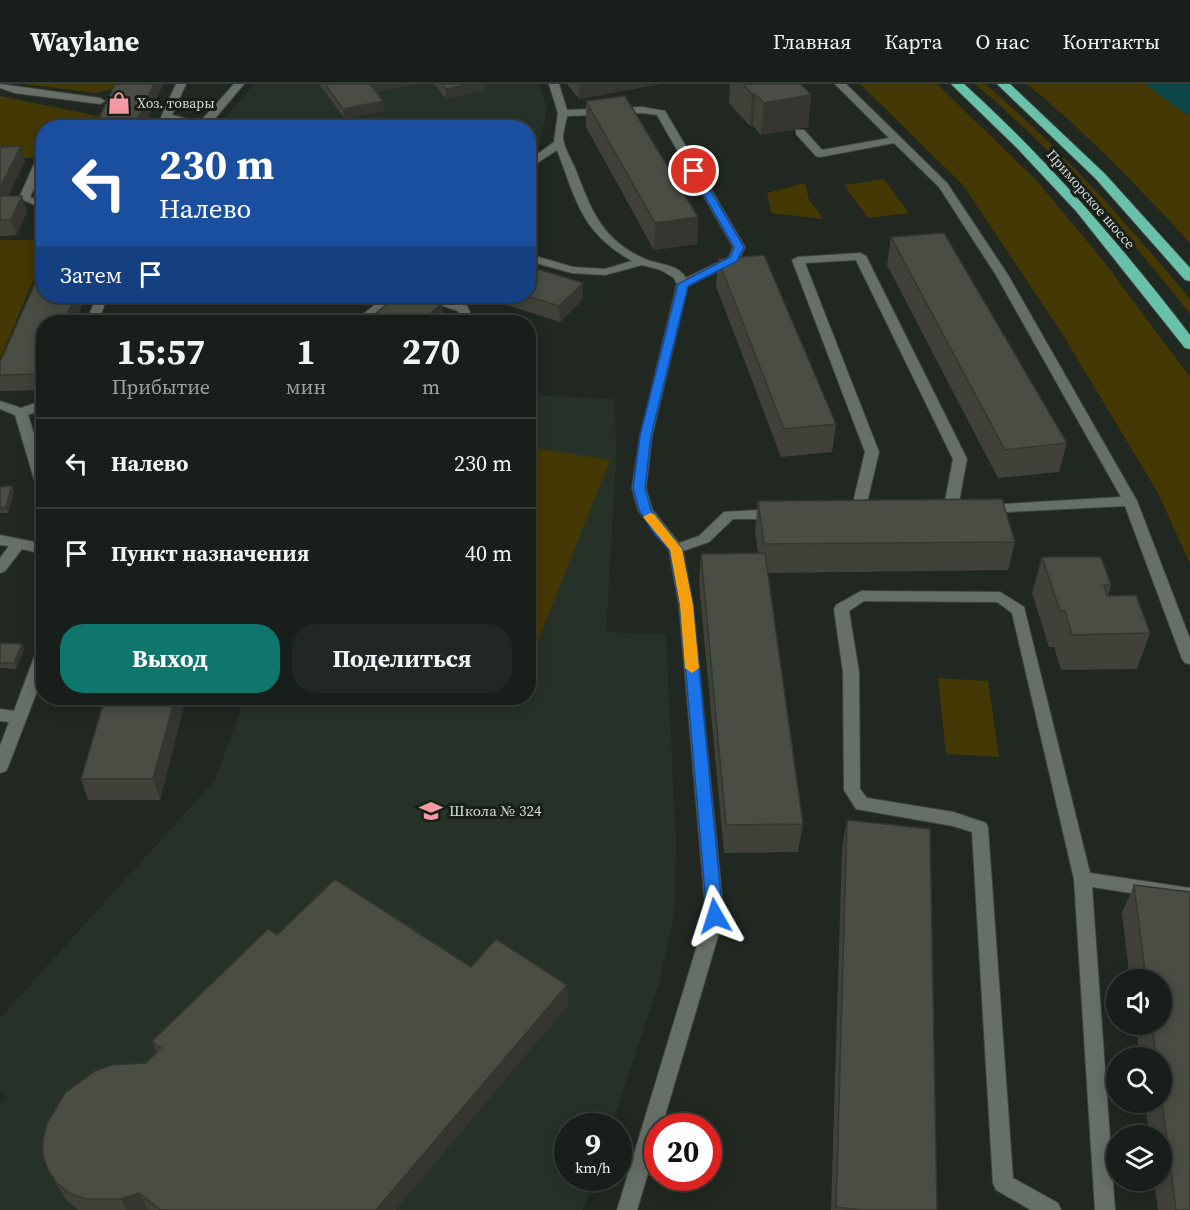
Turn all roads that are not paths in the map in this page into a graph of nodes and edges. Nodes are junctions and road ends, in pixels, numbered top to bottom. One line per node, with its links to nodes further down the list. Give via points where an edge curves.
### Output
1 (180, 84): 10 (street, via 165,117)
2 (239, 84): 11 (street)
3 (554, 84): 9 (street)
4 (840, 84): 13 (street)
5 (957, 84): 26 (highway, Приморское шоссе, via 1054,178)
6 (1003, 84): 20 (highway, Приморское шоссе, via 1098,173)
7 (0, 85): 8 (street)
8 (100, 100)
9 (563, 113): 14 (street); 21 (street, via 661,113 739,247 734,259)
10 (176, 120)
11 (208, 120)
12 (800, 132): 13 (street, via 820,154)
13 (898, 139): 31 (street, via 943,185 1002,274)
14 (560, 143): 15 (street); 19 (street, via 588,215 599,232)
15 (536, 160)
16 (36, 171): 17 (street, via 24,198)
17 (36, 203)
18 (536, 259): 19 (street, via 572,270 605,272)
19 (642, 262): 21 (street, via 665,268 679,276)
20 (1190, 277)
21 (683, 284): 37 (street, via 645,436 639,488 645,510)
22 (384, 303): 24 (street)
23 (445, 303): 25 (street, via 463,309)
24 (368, 315)
25 (465, 315)
26 (1190, 345)
27 (0, 405): 29 (street)
28 (36, 407): 29 (street)
29 (21, 412): 30 (street)
30 (36, 462)
31 (1130, 501): 32 (street, via 944,512 960,459 860,256 798,260 872,452); 39 (street)
32 (858, 511)
33 (788, 513): 37 (street, via 729,515 704,539)
34 (0, 540): 35 (street)
35 (18, 544): 36 (street); 38 (street)
36 (36, 547)
37 (676, 549): 46 (street, via 686,605 715,916)
38 (0, 568)
39 (1190, 659)
40 (36, 674): 42 (street)
41 (0, 715): 42 (street)
42 (20, 718): 43 (street)
43 (0, 767)
44 (1083, 879): 45 (street); 47 (street, via 1019,611 1000,597 861,596 841,609 851,672 852,790 861,804 953,819 980,828 1003,1183); 48 (street)
45 (1190, 895)
46 (627, 1210)
47 (1051, 1210)
48 (1106, 1210)

